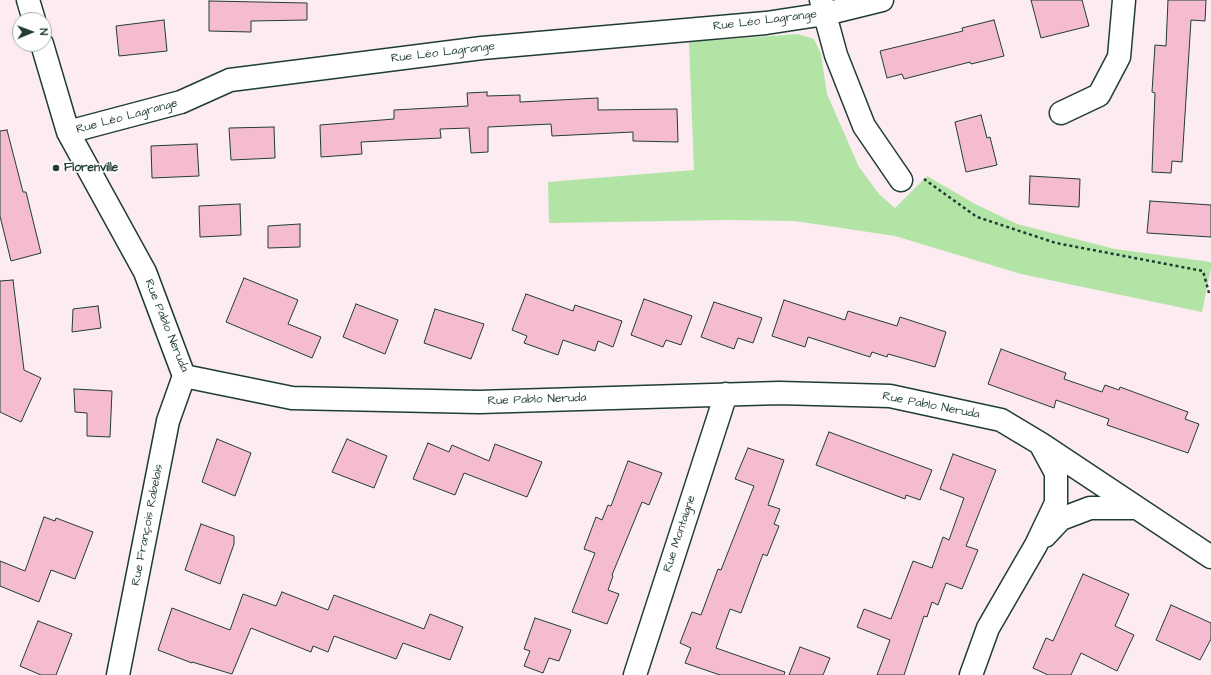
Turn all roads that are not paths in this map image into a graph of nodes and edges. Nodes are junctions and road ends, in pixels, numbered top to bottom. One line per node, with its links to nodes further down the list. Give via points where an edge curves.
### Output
1 (28, 0): 5 (street)
2 (882, 0): 4 (street, Rue Léo Lagrange)
3 (1124, 0): 7 (street, via 1119,57 1100,95)
4 (823, 7): 8 (street, Rue Léo Lagrange, via 766,23 482,48 230,80 181,102); 9 (street, via 836,55 864,126)
5 (32, 12)
6 (44, 52): 8 (street, Rue Pablo Neruda)
7 (1061, 113)
8 (68, 132): 10 (street, Rue Pablo Neruda, via 145,272)
9 (902, 180)
10 (184, 376): 11 (street, Rue Pablo Neruda, via 292,398 479,402); 16 (street, Rue François Rabelais, via 168,421)
11 (726, 394): 12 (street, Rue Pablo Neruda, via 890,396 1001,420); 17 (street, Rue Montaigne)
12 (1041, 444): 13 (street, Rue Pablo Neruda); 14 (street, via 1056,473 1056,503)
13 (1136, 508): 14 (street, via 1090,508 1061,519); 15 (street, Rue Pablo Neruda)
14 (1036, 545): 18 (street, via 988,628)
15 (1211, 557)
16 (118, 675)
17 (635, 675)
18 (971, 675)

